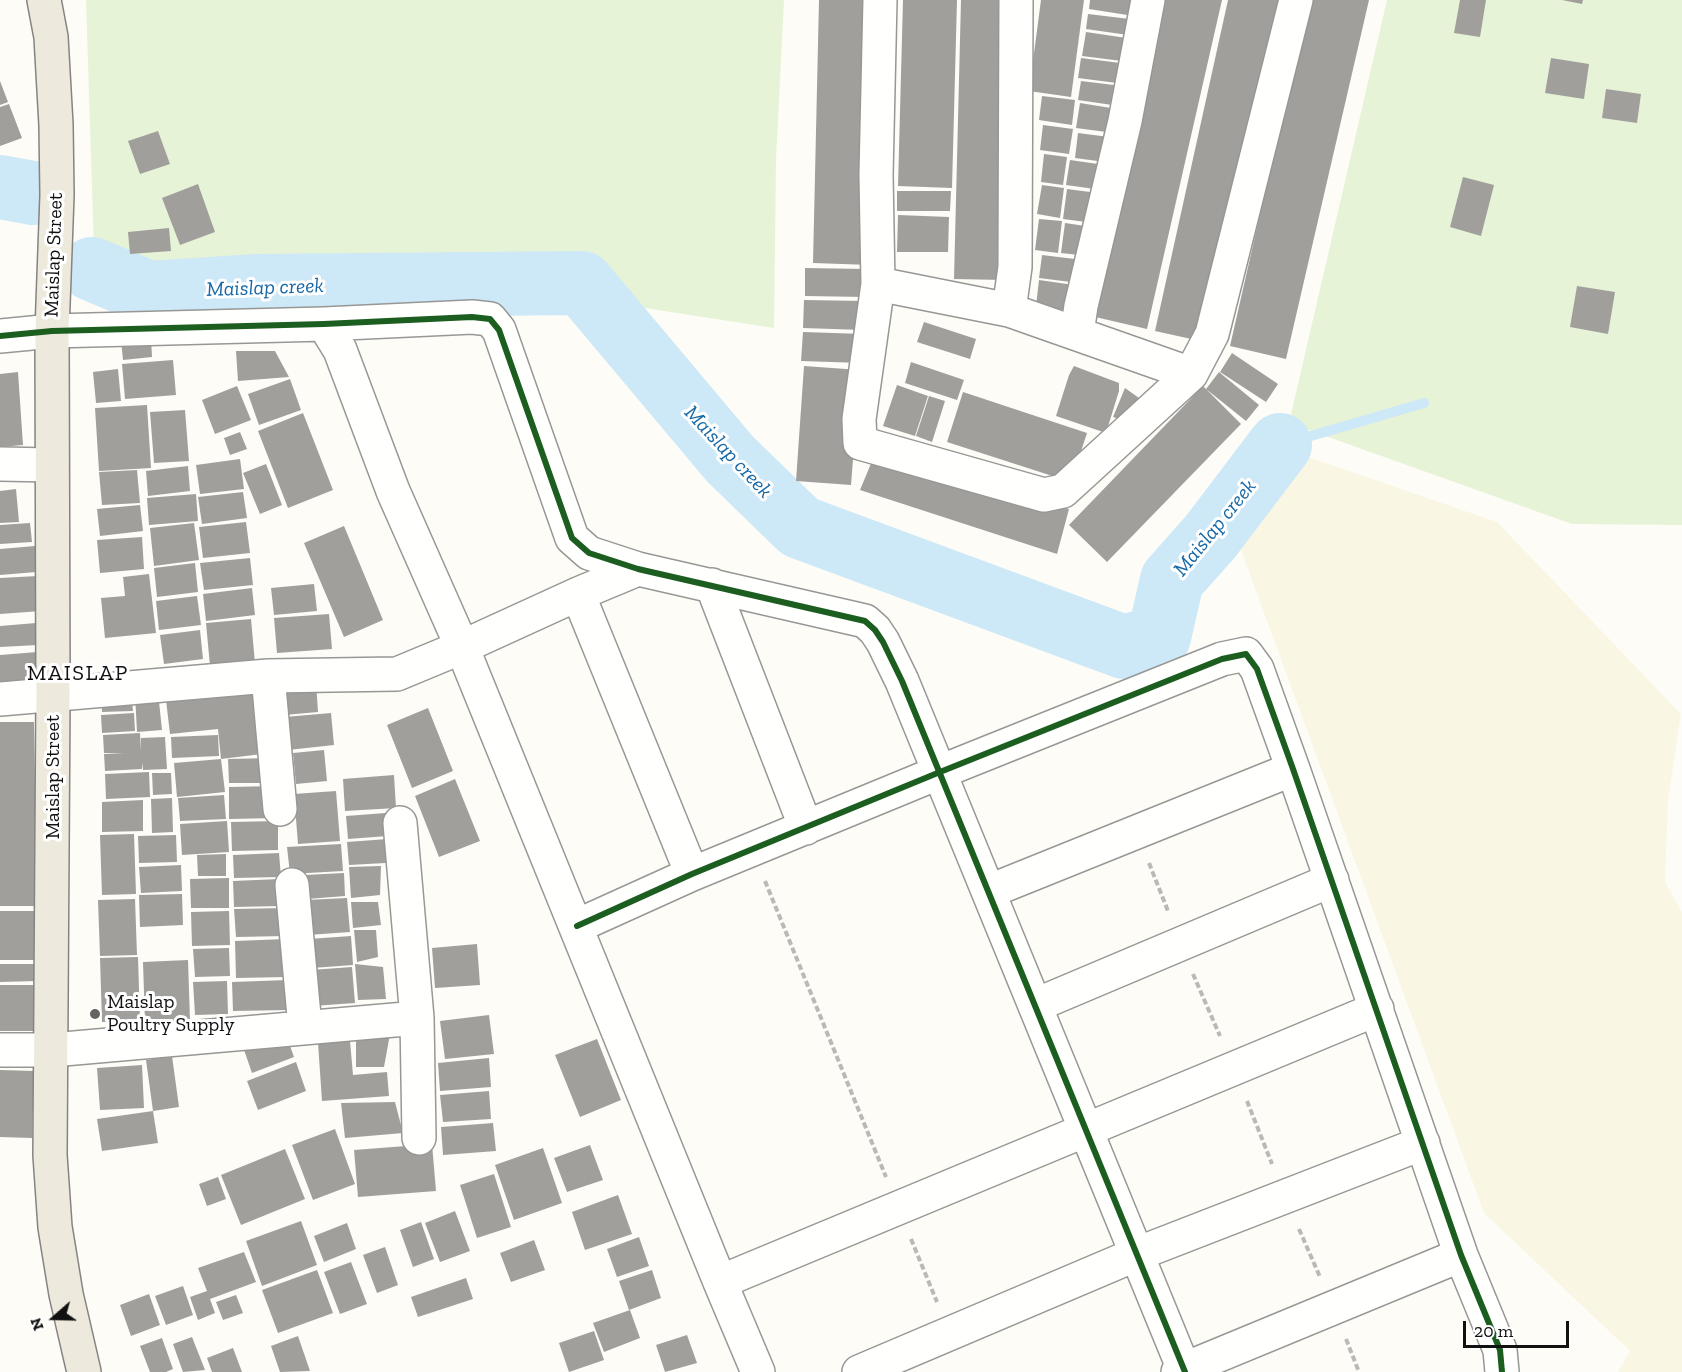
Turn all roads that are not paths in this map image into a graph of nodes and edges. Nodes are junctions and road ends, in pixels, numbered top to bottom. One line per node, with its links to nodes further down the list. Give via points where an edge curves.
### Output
1 (44, 0): 9 (main road, Maislap Street, via 51,37 57,125)
2 (880, 0): 6 (street)
3 (1016, 0): 7 (street, via 1015,267)
4 (1148, 0): 10 (street)
5 (1296, 0): 12 (street, via 1212,334)
6 (878, 284): 7 (street); 12 (street, via 859,419 860,443 1044,495 1063,491)
7 (1009, 309): 10 (street)
8 (324, 324): 9 (street); 15 (street, via 472,316 490,319 499,330 572,538 589,553); 18 (street, via 340,350 393,491)
9 (51, 332): 11 (street); 14 (main road, Maislap Street)
10 (1077, 333): 12 (street)
11 (0, 336)
12 (1191, 374)
13 (0, 464): 14 (street)
14 (51, 465): 20 (main road, Maislap Street)
15 (638, 569): 16 (street); 17 (street)
16 (712, 585): 23 (street, via 865,621 879,636 902,681); 26 (street)
17 (578, 594): 18 (street); 27 (street)
18 (462, 647): 19 (street, via 397,674); 31 (street)
19 (267, 676): 20 (street); 24 (street)
20 (53, 694): 21 (street); 37 (main road, Maislap Street)
21 (0, 699)
22 (1293, 769): 23 (street, via 1257,669 1246,654 1222,659); 28 (street); 30 (street)
23 (940, 772): 26 (street); 30 (street)
24 (280, 809)
25 (400, 823): 34 (street)
26 (806, 828): 27 (street)
27 (692, 874): 31 (street)
28 (1332, 879): 32 (street); 33 (street)
29 (292, 885): 35 (street)
30 (990, 891): 32 (street)
31 (577, 926): 43 (street)
32 (1036, 1005): 38 (street)
33 (1377, 1009): 38 (street); 40 (street)
34 (417, 1018): 35 (street); 39 (street)
35 (305, 1027): 37 (street)
36 (0, 1050): 37 (street)
37 (52, 1050): 45 (main road, Maislap Street, via 50,1155 55,1227)
38 (1086, 1128): 41 (street); 43 (street)
39 (419, 1138)
40 (1423, 1143): 41 (street); 42 (street)
41 (1137, 1254): 44 (street); 47 (street)
42 (1461, 1255): 44 (street); 48 (street, via 1500,1350)
43 (720, 1282): 46 (street)
44 (1183, 1371)
45 (84, 1372)
46 (758, 1372)
47 (859, 1372)
48 (1502, 1372)

